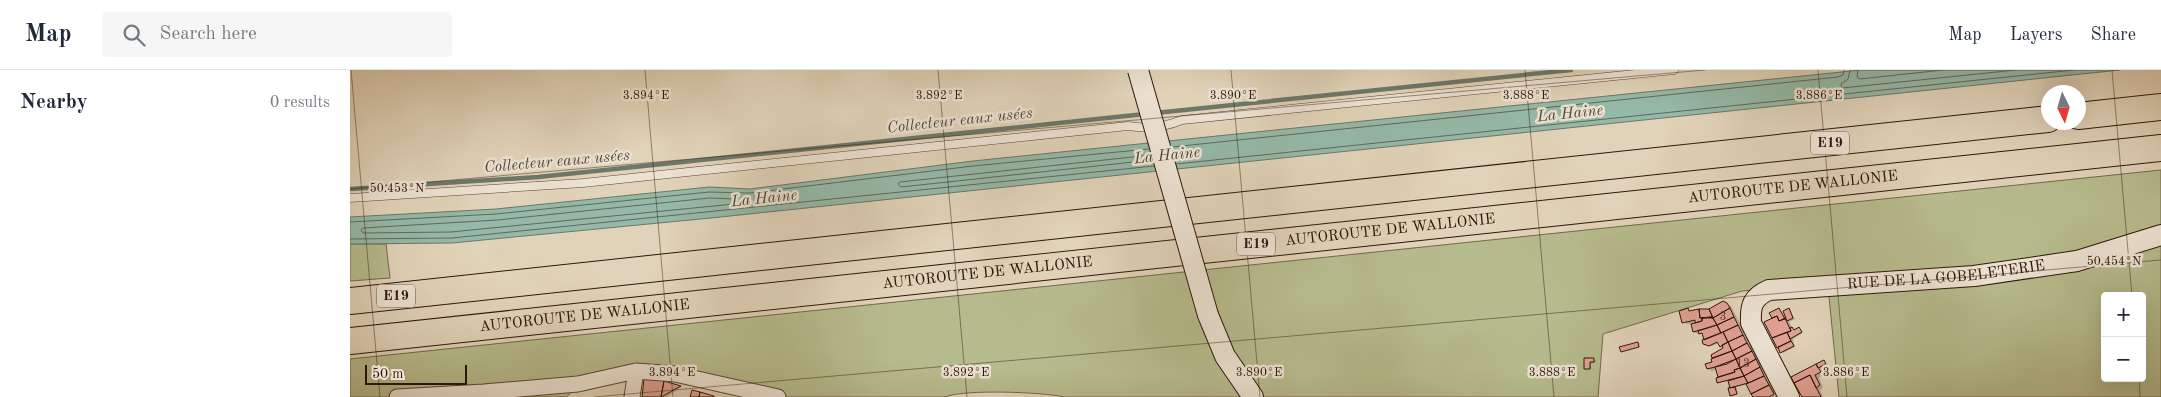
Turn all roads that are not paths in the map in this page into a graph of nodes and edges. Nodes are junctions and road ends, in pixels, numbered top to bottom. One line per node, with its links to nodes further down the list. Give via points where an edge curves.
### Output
1 (1138, 70): 15 (street, bridge, via 1208,315 1225,356)
2 (1674, 70): 7 (lane, via 1182,120 1139,128 1128,126 583,183)
3 (2161, 108): 4 (highway)
4 (2086, 115)
5 (2041, 120): 9 (highway, E19)
6 (2161, 148): 10 (highway, AUTOROUTE DE WALLONIE / E19)
7 (350, 198)
8 (2161, 235): 16 (street, RUE DE LA GOBELETERIE, via 2077,261 1974,276 1769,290 1758,294 1752,302 1751,323)
9 (350, 301)
10 (350, 341)
11 (636, 371): 12 (street, via 578,384); 13 (street); 14 (street, via 675,374)
12 (398, 397)
13 (632, 397)
14 (778, 397)
15 (1253, 397)
16 (1789, 397)

